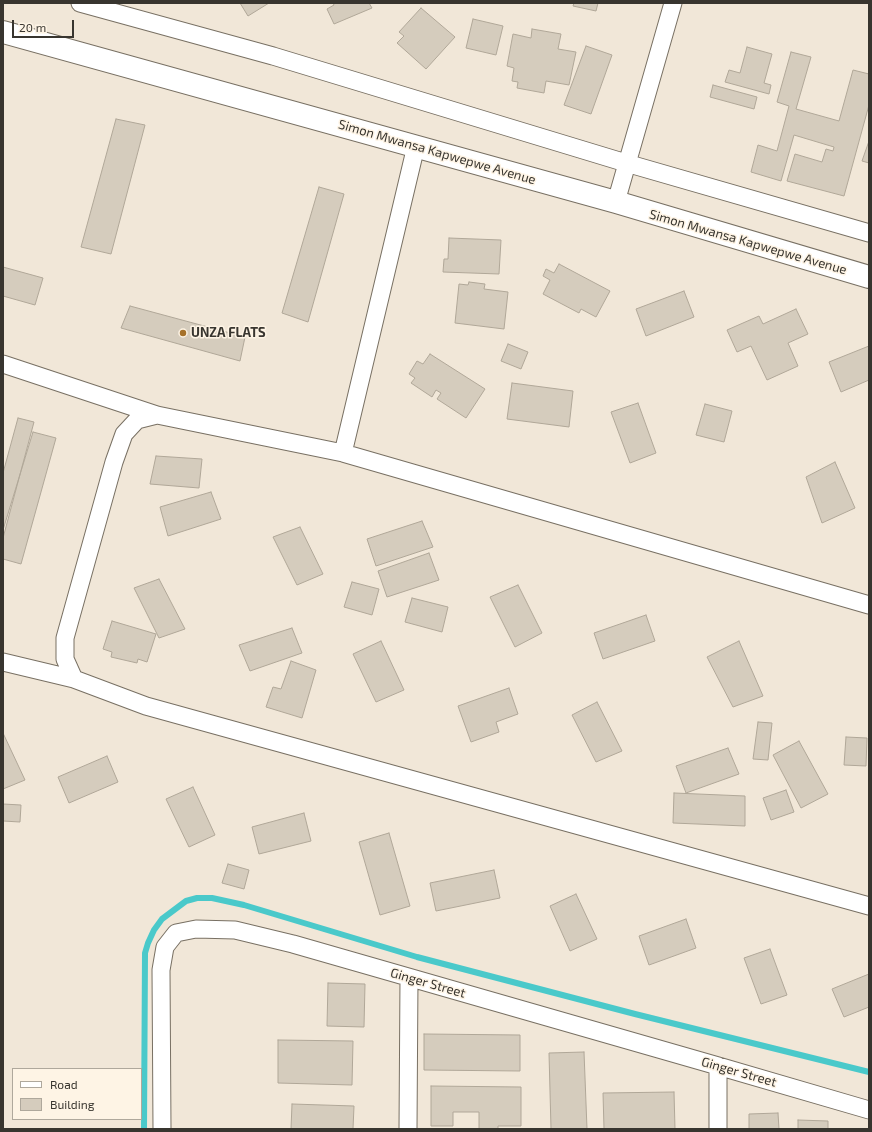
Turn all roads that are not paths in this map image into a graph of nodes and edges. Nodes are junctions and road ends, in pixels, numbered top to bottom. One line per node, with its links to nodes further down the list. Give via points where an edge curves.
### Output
1 (80, 3): 5 (street, via 272,56)
2 (673, 3): 5 (street)
3 (3, 32): 4 (main road, Simon Mwansa Kapwepwe Avenue)
4 (416, 146): 6 (main road, Simon Mwansa Kapwepwe Avenue); 11 (street)
5 (626, 163): 6 (street); 7 (street)
6 (616, 202): 8 (main road, Simon Mwansa Kapwepwe Avenue)
7 (869, 233)
8 (869, 277)
9 (3, 364): 10 (street)
10 (157, 415): 11 (street); 14 (street, via 137,420 124,434 114,462 65,638 65,659)
11 (343, 453): 12 (street)
12 (869, 605)
13 (3, 662): 14 (street)
14 (74, 679): 15 (street, via 146,706)
15 (869, 906)
16 (409, 978): 17 (street, Ginger Street); 19 (street, Ginger Street, via 235,930 196,929 176,934 166,947 161,970); 20 (street)
17 (718, 1066): 18 (street, Ginger Street); 21 (street)
18 (869, 1110)
19 (162, 1129)
20 (408, 1129)
21 (718, 1129)

